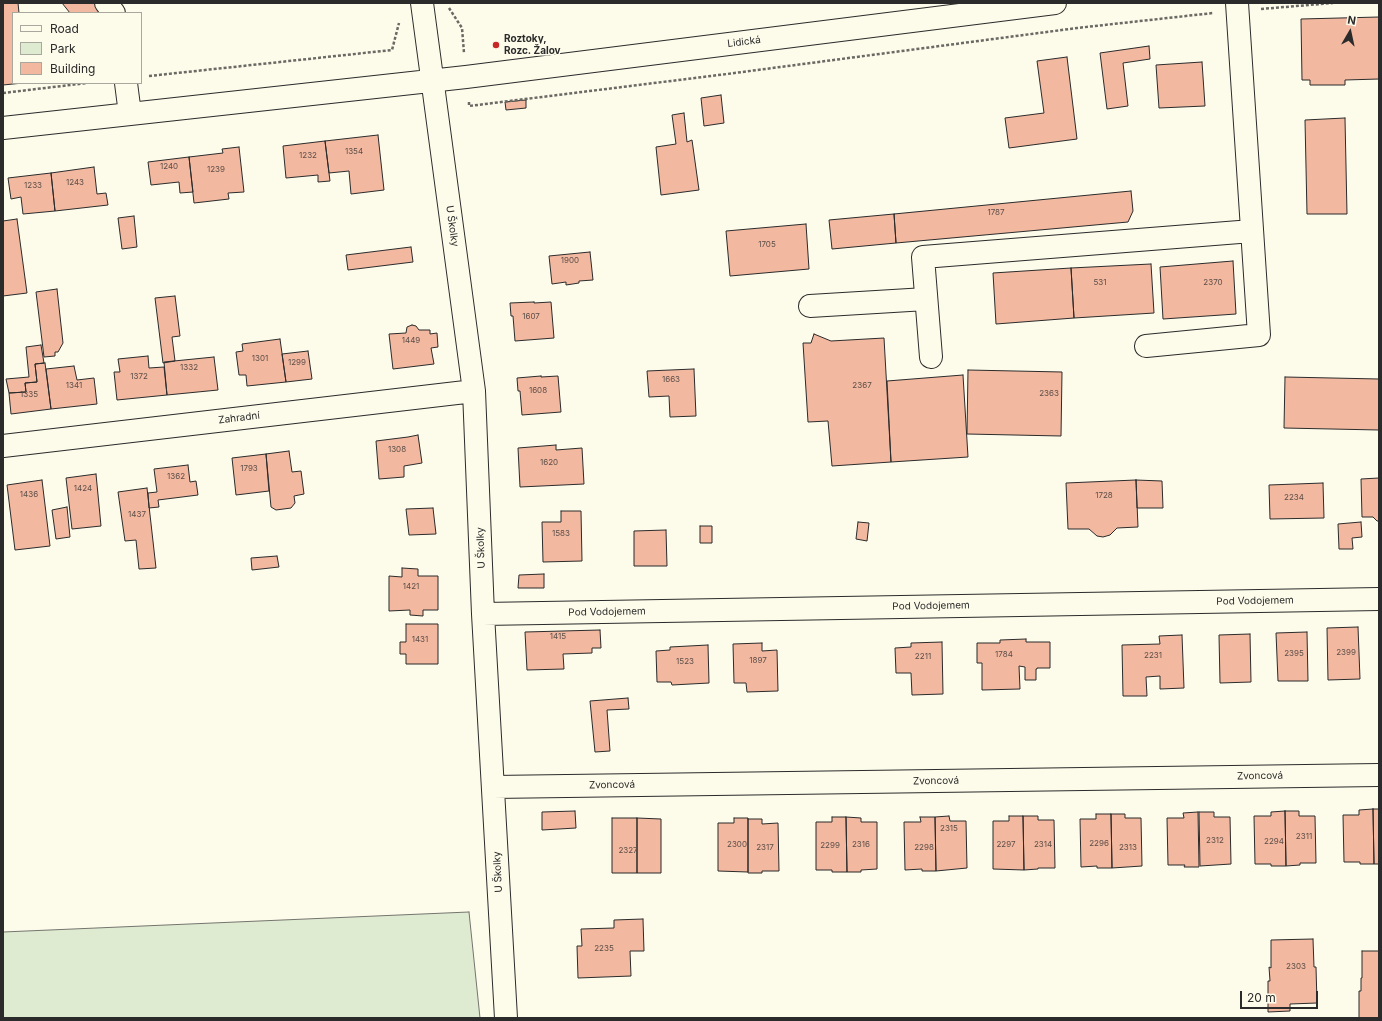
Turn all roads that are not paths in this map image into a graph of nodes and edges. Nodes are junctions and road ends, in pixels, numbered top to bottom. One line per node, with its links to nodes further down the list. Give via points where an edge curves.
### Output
1 (106, 3): 5 (street)
2 (422, 3): 6 (street, U Školky)
3 (1055, 3): 6 (street, Lidická)
4 (1237, 3): 10 (street)
5 (113, 12)
6 (433, 80): 8 (street, Lidická); 15 (street, U Školky)
7 (126, 84): 8 (street)
8 (130, 114): 9 (street, Lidická)
9 (3, 128)
10 (1252, 231): 11 (street, via 923,257); 13 (street, via 1259,335)
11 (926, 299): 12 (street); 14 (street)
12 (810, 306)
13 (1146, 346)
14 (931, 357)
15 (474, 391): 16 (street, Zahradní); 18 (street, U Školky)
16 (3, 446)
17 (1379, 599): 18 (street, Pod Vodojemem)
18 (483, 614): 20 (street, U Školky)
19 (1379, 775): 20 (street, Zvoncová)
20 (493, 787): 21 (street, U Školky)
21 (506, 1018)

